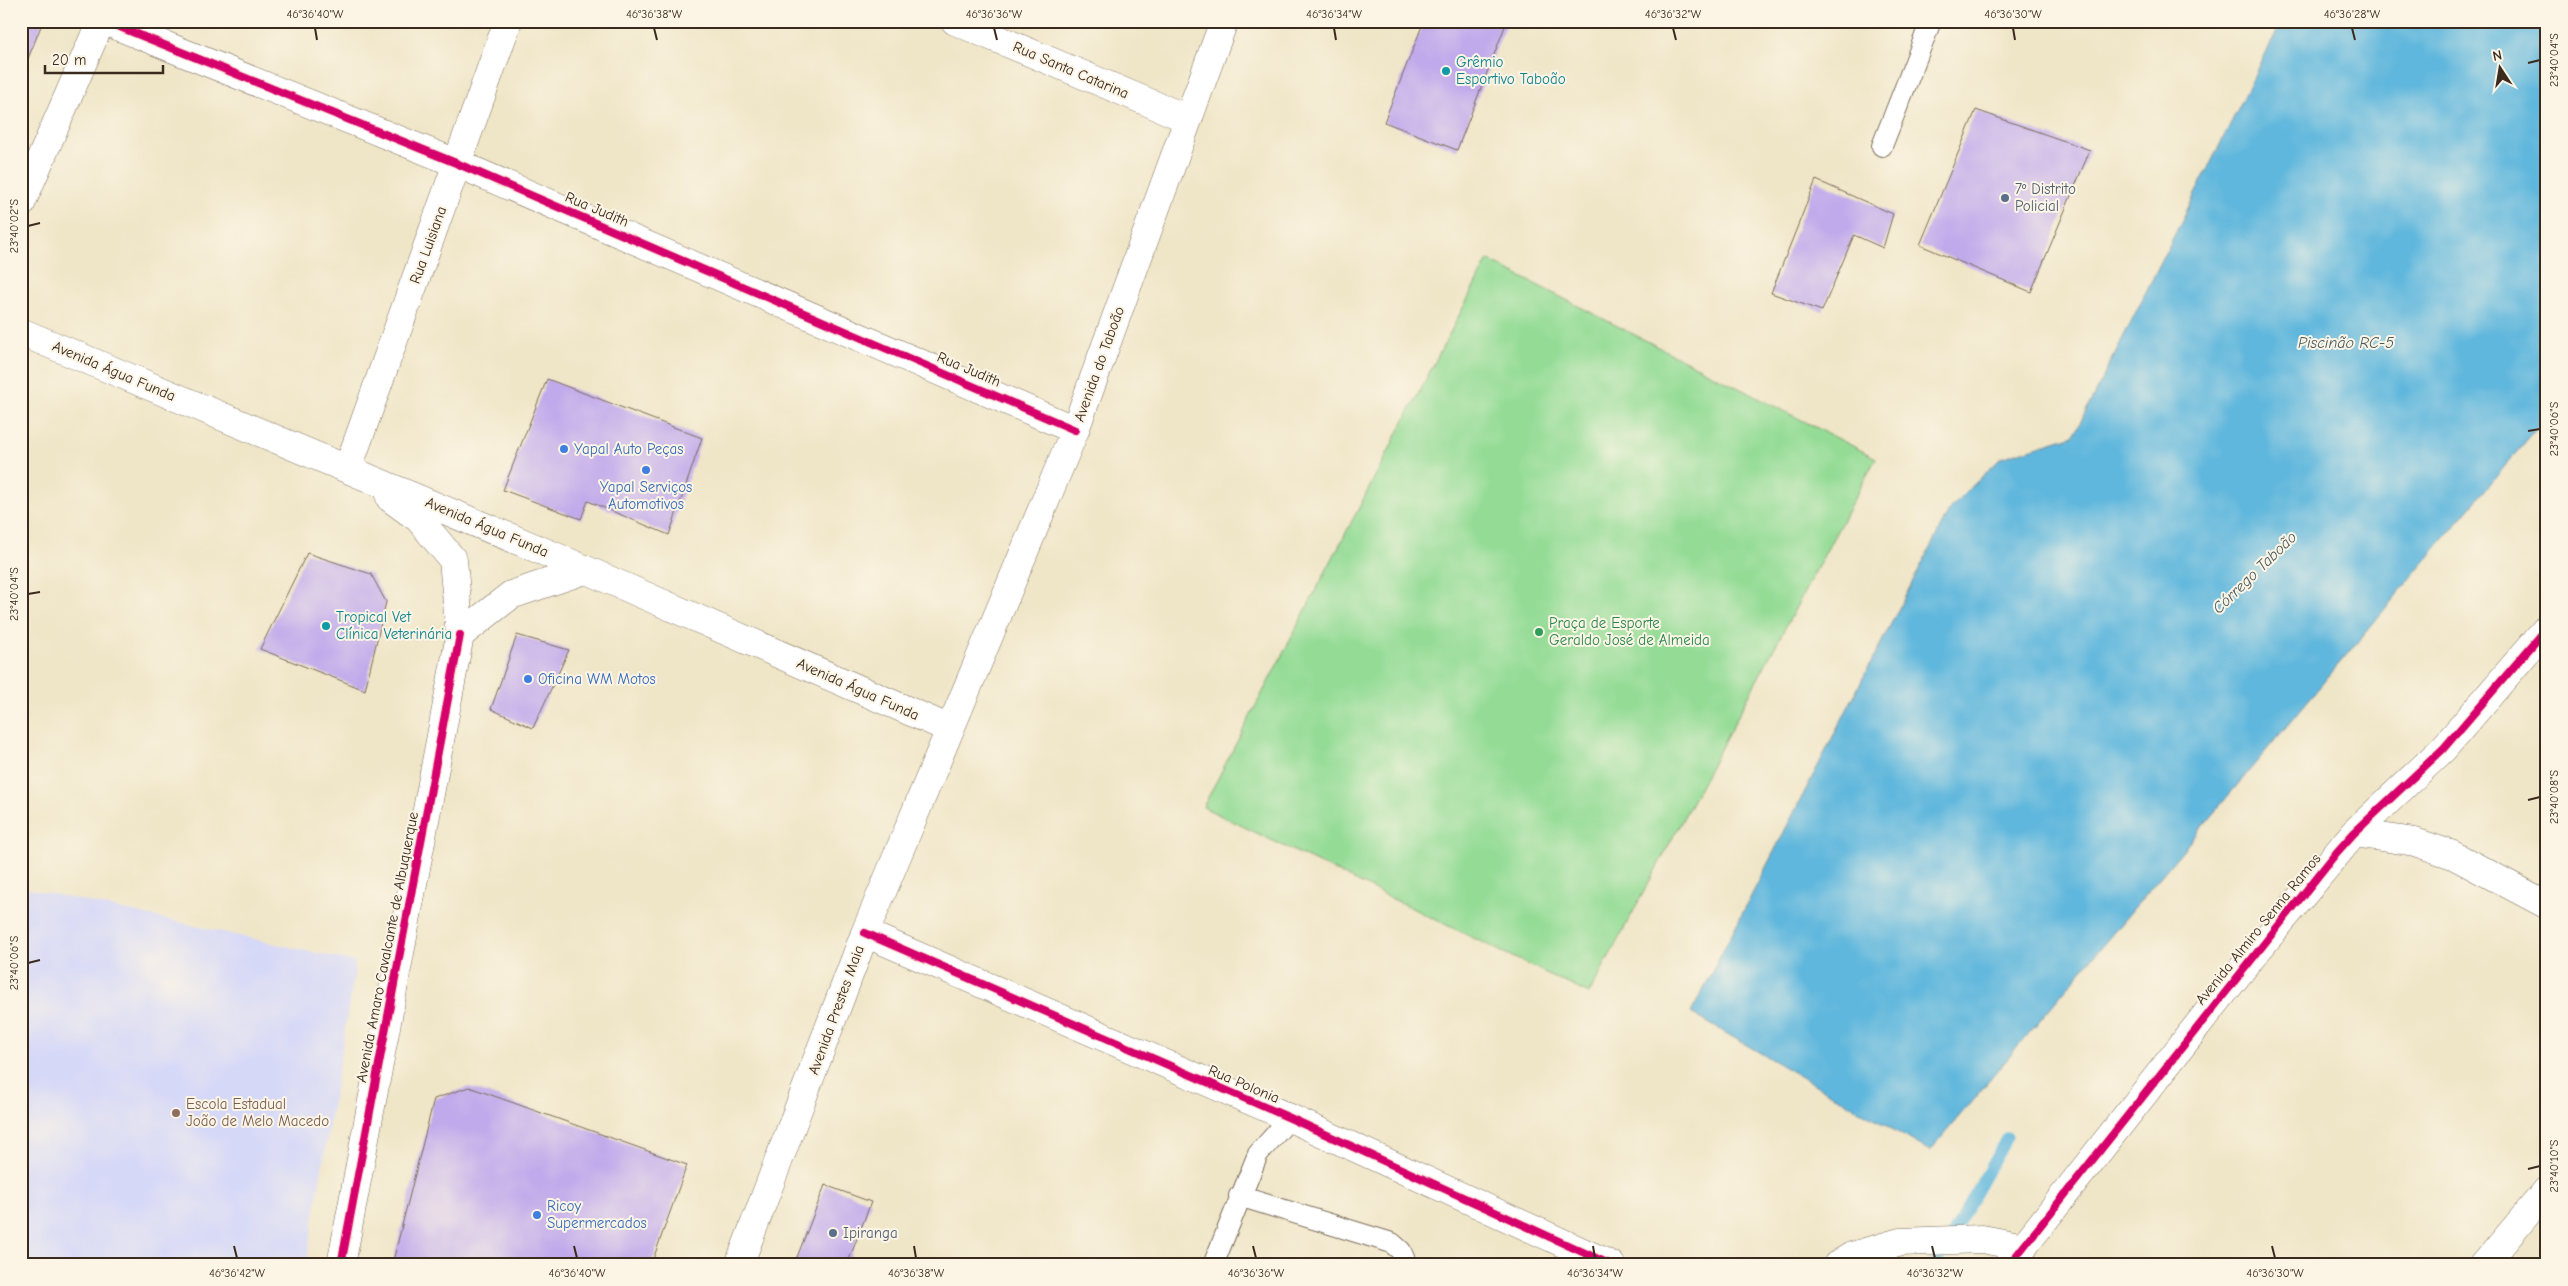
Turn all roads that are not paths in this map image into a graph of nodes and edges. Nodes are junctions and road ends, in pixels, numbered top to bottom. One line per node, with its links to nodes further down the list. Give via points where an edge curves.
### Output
1 (101, 21): 10 (street)
2 (104, 21): 9 (street, Rua Judith)
3 (508, 21): 9 (street, Rua Luisiana)
4 (954, 21): 7 (street, Rua Santa Catarina)
5 (1224, 21): 7 (street, Avenida do Taboão)
6 (1931, 21): 8 (lane)
7 (1188, 119): 12 (street, Avenida do Taboão)
8 (1882, 146)
9 (456, 164): 12 (street, Rua Judith); 13 (street, Rua Luisiana)
10 (21, 204)
11 (21, 332): 13 (street, Avenida Água Funda)
12 (1075, 430): 17 (street, Avenida do Taboão)
13 (348, 468): 14 (street, Avenida Água Funda); 16 (street, Avenida Amaro Cavalcante de Albuquerque, via 419,518 453,560)
14 (585, 570): 16 (street, via 511,595); 17 (street, Avenida Água Funda)
15 (2547, 628): 18 (street, Avenida Almiro Senna Ramos, via 2443,749)
16 (460, 635): 25 (street, Avenida Amaro Cavalcante de Albuquerque)
17 (950, 729): 20 (street, Avenida Prestes Maia)
18 (2354, 832): 19 (street, via 2415,842 2453,855); 24 (street, Avenida Almiro Senna Ramos)
19 (2547, 905)
20 (864, 934): 21 (street, Rua Polonia); 26 (street, Avenida Prestes Maia)
21 (1290, 1118): 23 (lane, via 1258,1154); 29 (street, Rua Polonia)
22 (2547, 1190): 31 (street)
23 (1239, 1196): 27 (lane); 28 (lane, via 1392,1243)
24 (2017, 1256): 30 (street, Avenida Almiro Senna Ramos, via 1982,1239 1900,1242 1852,1256)
25 (341, 1265)
26 (739, 1265)
27 (1213, 1265)
28 (1408, 1265)
29 (1611, 1265)
30 (1838, 1265)
31 (2484, 1265)

